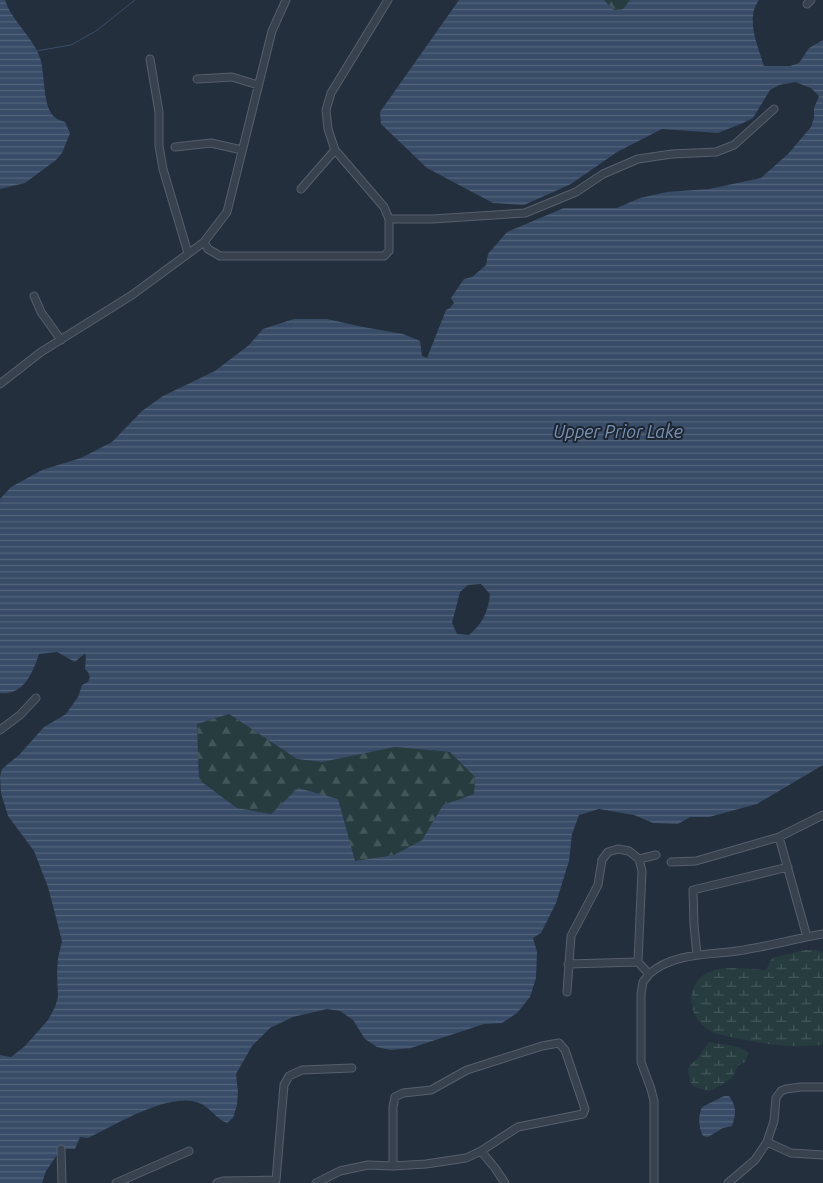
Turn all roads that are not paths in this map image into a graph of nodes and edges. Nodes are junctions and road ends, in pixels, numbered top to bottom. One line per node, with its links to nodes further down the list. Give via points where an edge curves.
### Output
1 (286, 0): 5 (street, via 272,31)
2 (388, 0): 9 (street, via 331,93 326,110)
3 (150, 59): 13 (street, via 159,112 163,169)
4 (197, 79): 5 (street, via 232,77)
5 (258, 85): 8 (street)
6 (774, 109): 11 (street, via 734,144 716,152 638,159 603,174 576,192 525,213)
7 (176, 147): 8 (street, via 211,143)
8 (242, 150): 12 (street, via 227,212)
9 (335, 150): 10 (street); 11 (street, via 384,206)
10 (301, 189)
11 (389, 219): 12 (street, via 389,251 384,256 220,256 208,249)
12 (204, 242): 13 (street)
13 (188, 253): 15 (street, via 132,295)
14 (34, 296): 15 (street)
15 (61, 340): 16 (street)
16 (0, 384)
17 (36, 698): 18 (street)
18 (0, 730)
19 (823, 816): 20 (street)
20 (779, 838): 23 (street, via 696,861); 24 (street)
21 (656, 855): 22 (street)
22 (639, 859): 28 (street, via 642,871); 29 (street, via 629,851 618,849 608,852 602,860 598,885 571,936)
23 (671, 862)
24 (788, 867): 26 (street); 27 (street, via 693,890)
25 (823, 934): 26 (street)
26 (807, 937): 27 (street, via 737,951)
27 (697, 955): 30 (street, via 658,966)
28 (638, 962): 29 (street); 30 (street)
29 (568, 964): 31 (street)
30 (649, 974): 45 (street, via 643,982 641,1062 654,1101)
31 (567, 992)
32 (352, 1068): 42 (street, via 302,1070 289,1076 284,1085 276,1180)
33 (823, 1087): 34 (street, via 781,1091 776,1098 774,1122)
34 (767, 1142): 38 (street, via 790,1153); 46 (street, via 755,1160)
35 (61, 1149): 40 (street)
36 (189, 1151): 41 (street)
37 (481, 1151): 39 (street, via 466,1158); 39 (street, via 518,1127 584,1114 585,1109 559,1043 466,1070 431,1090 395,1097); 44 (street)
38 (823, 1155)
39 (394, 1166): 43 (street, via 368,1165 340,1171)
40 (62, 1183)
41 (116, 1183)
42 (217, 1183)
43 (316, 1183)
44 (505, 1183)
45 (654, 1183)
46 (728, 1183)

